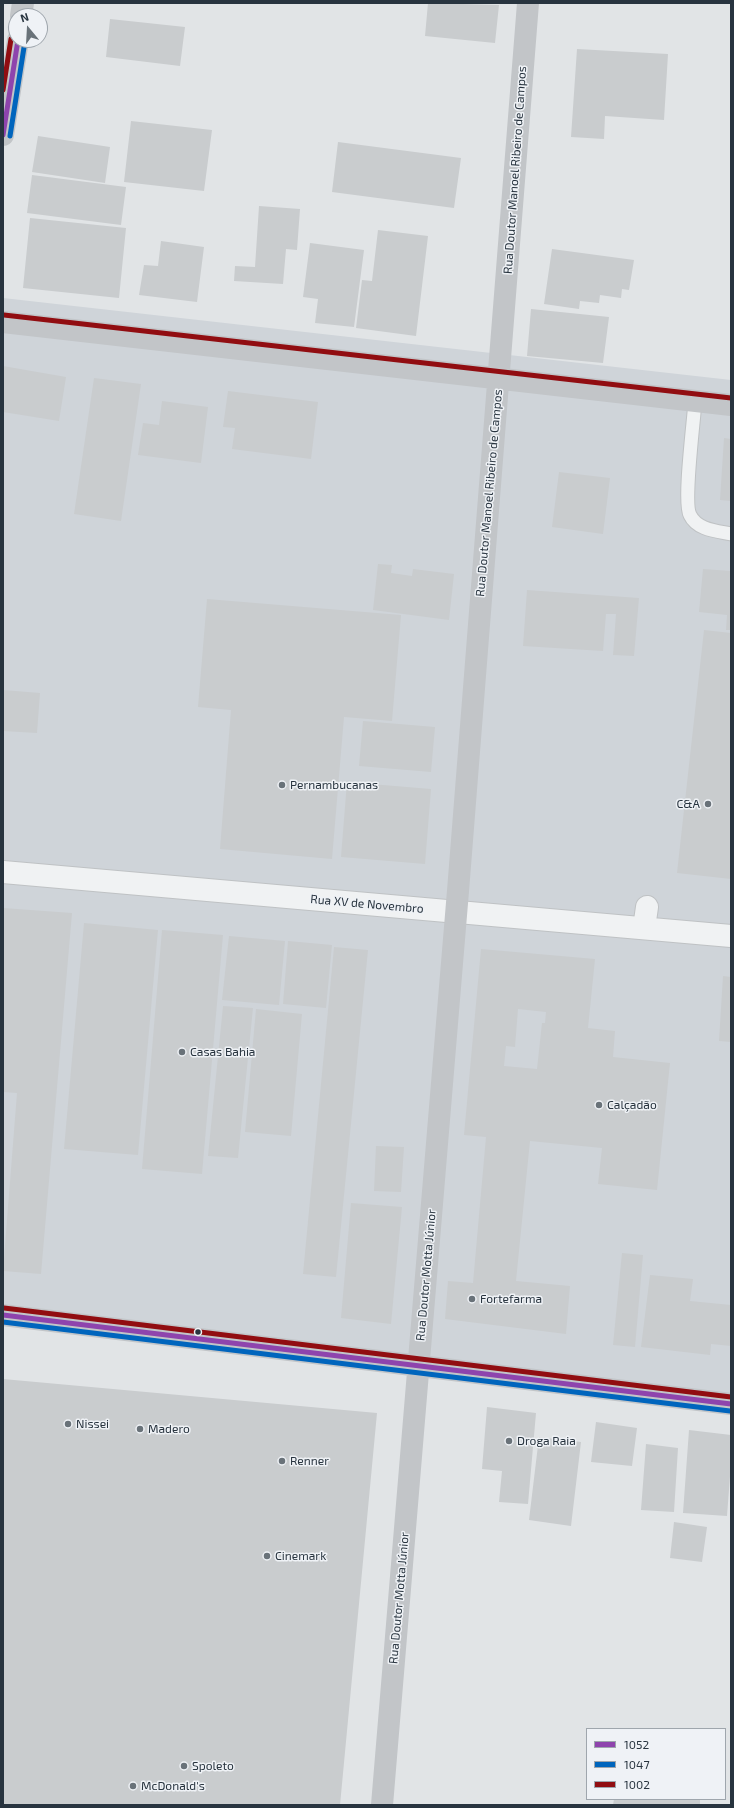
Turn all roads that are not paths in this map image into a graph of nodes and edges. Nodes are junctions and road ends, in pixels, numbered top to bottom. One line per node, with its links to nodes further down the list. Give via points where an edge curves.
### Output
1 (528, 3): 5 (street, Rua Doutor Manoel Ribeiro de Campos)
2 (17, 48): 3 (street)
3 (3, 135)
4 (3, 322): 5 (street)
5 (499, 378): 6 (street); 11 (street, Rua Doutor Manoel Ribeiro de Campos)
6 (695, 401): 7 (street); 8 (lane, via 687,499 690,516 703,528)
7 (731, 405)
8 (731, 534)
9 (3, 872): 11 (street, Rua XV de Novembro)
10 (647, 907): 12 (street)
11 (456, 912): 12 (street, Rua XV de Novembro); 15 (street, Rua Doutor Motta Júnior)
12 (644, 928): 13 (street, Rua XV de Novembro)
13 (731, 936)
14 (3, 1315): 15 (street)
15 (418, 1366): 16 (street); 17 (street, Rua Doutor Motta Júnior)
16 (731, 1404)
17 (382, 1805)

